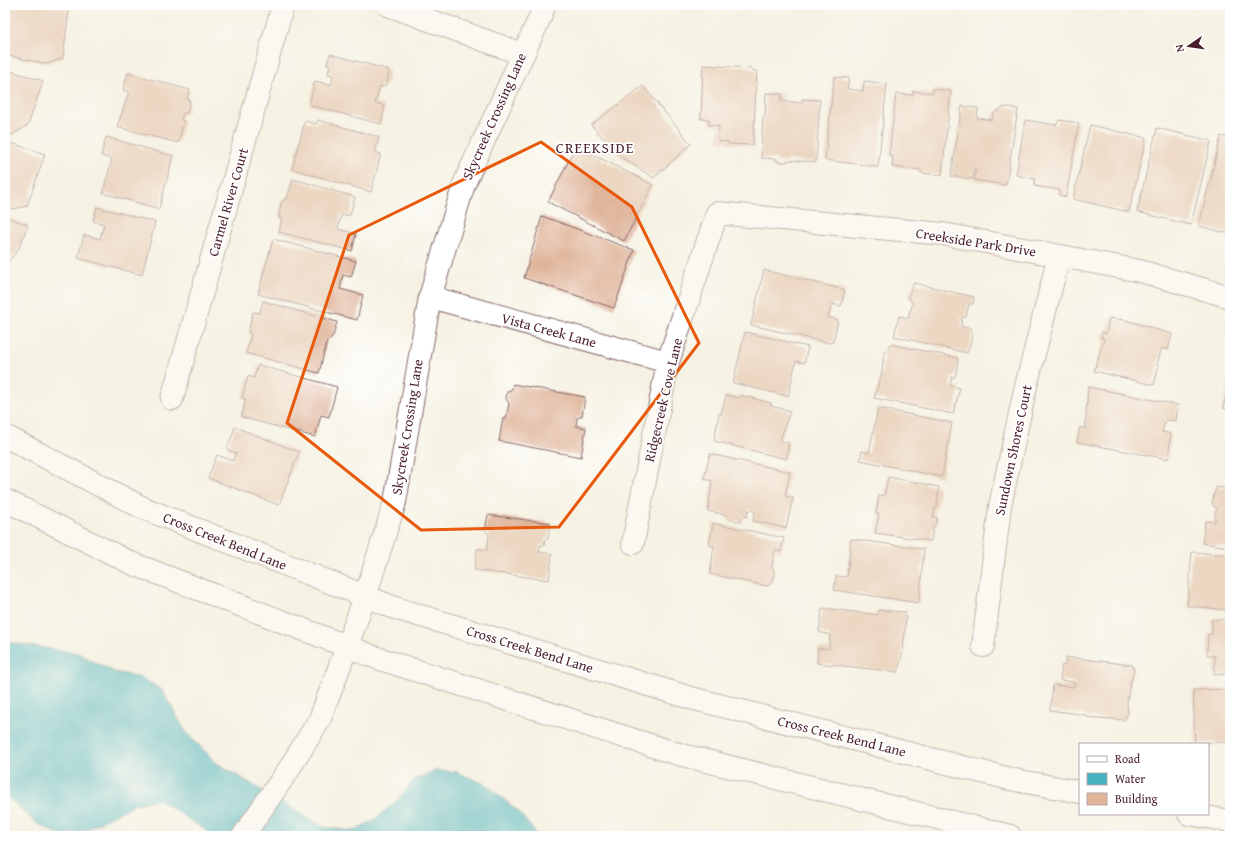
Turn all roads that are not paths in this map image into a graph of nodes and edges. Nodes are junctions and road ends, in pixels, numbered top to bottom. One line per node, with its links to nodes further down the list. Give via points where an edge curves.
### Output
1 (283, 5): 10 (street, Carmel River Court)
2 (388, 5): 4 (street)
3 (544, 5): 4 (street, Skycreek Crossing Lane)
4 (522, 54): 7 (street, Skycreek Crossing Lane, via 464,184)
5 (716, 212): 6 (street, Creekside Park Drive, via 943,234); 9 (street, Ridgecreek Cove Lane)
6 (1058, 256): 8 (street, Creekside Park Drive, via 1140,271); 15 (street, Sundown Shores Court, via 1000,506)
7 (430, 297): 9 (street, Vista Creek Lane); 14 (street, Skycreek Crossing Lane, via 395,502)
8 (1230, 297)
9 (668, 362): 13 (street, Ridgecreek Cove Lane)
10 (172, 399)
11 (5, 436): 14 (street, Cross Creek Bend Lane, via 143,508)
12 (5, 500): 16 (street, via 131,563)
13 (633, 543)
14 (365, 597): 16 (street, Skycreek Crossing Lane); 17 (street, Cross Creek Bend Lane, via 691,698 1010,779)
15 (984, 646)
16 (347, 647): 20 (street, Skycreek Crossing Lane, via 320,719); 21 (street, via 678,754)
17 (1079, 792)
18 (1195, 815): 19 (street)
19 (1230, 821)
20 (242, 836)
21 (1010, 836)

